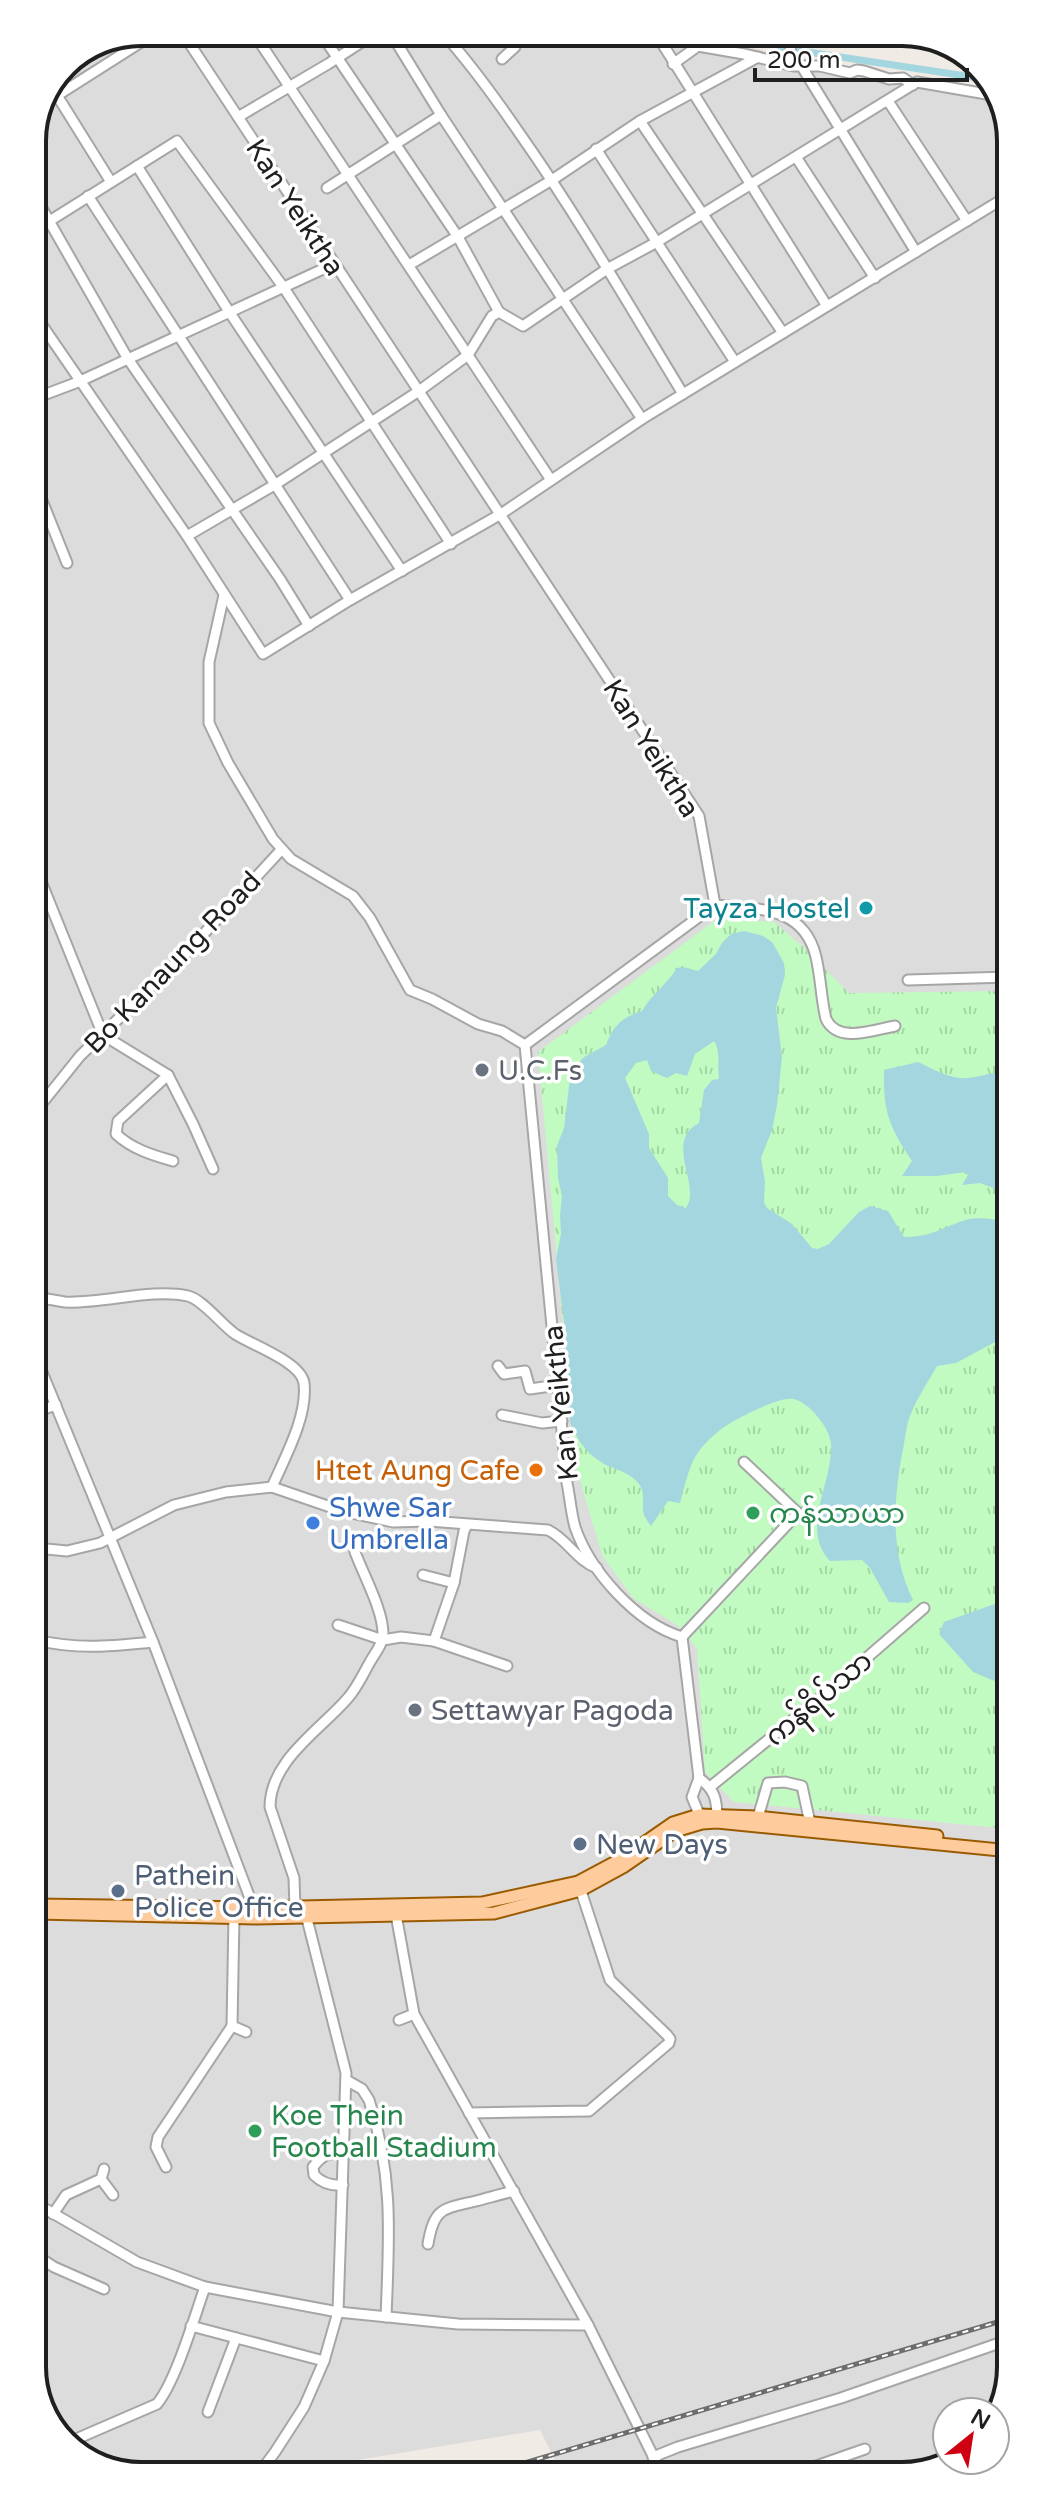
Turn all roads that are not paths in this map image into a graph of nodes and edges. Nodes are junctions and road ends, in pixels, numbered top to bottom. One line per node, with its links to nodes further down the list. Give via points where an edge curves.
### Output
1 (191, 46): 25 (street, Kan Yeiktha)
2 (262, 46): 19 (street)
3 (330, 46): 12 (street)
4 (356, 46): 12 (street)
5 (399, 46): 24 (street)
6 (455, 46): 33 (street)
7 (515, 46): 13 (street)
8 (663, 46): 15 (street)
9 (791, 46): 14 (street)
10 (132, 47): 18 (street)
11 (758, 57): 14 (street); 15 (street, via 698,46); 20 (street)
12 (338, 58): 19 (street); 28 (street)
13 (502, 59)
14 (789, 62): 16 (street)
15 (673, 64): 20 (street)
16 (802, 67): 17 (street, via 864,71); 27 (street)
17 (913, 85): 21 (street); 23 (street)
18 (64, 87)
19 (290, 87): 25 (street); 32 (street)
20 (692, 93): 26 (street); 35 (street)
21 (984, 94)
22 (58, 96): 34 (street)
23 (888, 101): 27 (street); 42 (street)
24 (441, 115): 28 (street); 39 (street)
25 (238, 117): 48 (street, Kan Yeiktha)
26 (640, 121): 29 (street); 40 (street)
27 (841, 130): 30 (street); 47 (street)
28 (395, 146): 32 (street); 45 (street)
29 (596, 149): 33 (street); 46 (street)
30 (796, 157): 35 (street); 51 (street)
31 (137, 166): 34 (street); 52 (street, via 177,141); 56 (street)
32 (347, 175): 36 (street); 49 (street)
33 (552, 180): 39 (street); 50 (street)
34 (111, 182): 37 (street)
35 (750, 185): 40 (street); 54 (street)
36 (327, 188)
37 (88, 196): 43 (street); 59 (street)
38 (997, 203): 42 (street)
39 (505, 208): 45 (street); 53 (street)
40 (703, 213): 46 (street); 58 (street)
41 (46, 214): 43 (street)
42 (967, 221): 47 (street)
43 (51, 222): 44 (street); 61 (street)
44 (46, 225)
45 (458, 237): 49 (street); 55 (street)
46 (657, 242): 50 (street); 62 (street)
47 (916, 252): 51 (street)
48 (334, 264): 52 (street); 64 (street, Kan Yeiktha)
49 (409, 265): 60 (street)
50 (607, 269): 53 (street); 66 (street)
51 (875, 278): 54 (street)
52 (284, 288): 56 (street); 68 (street)
53 (564, 298): 55 (street, via 523,326); 67 (street)
54 (827, 306): 58 (street)
55 (499, 312): 60 (street)
56 (230, 313): 59 (street); 69 (street)
57 (46, 332): 63 (street)
58 (783, 333): 62 (street)
59 (180, 335): 61 (street); 71 (street)
60 (468, 355): 64 (street); 70 (street)
61 (128, 359): 63 (street); 72 (street)
62 (735, 362): 66 (street)
63 (78, 382): 65 (street); 75 (street)
64 (419, 391): 68 (street); 74 (street, Kan Yeiktha)
65 (46, 394)
66 (683, 394): 67 (street)
67 (642, 419): 70 (street)
68 (372, 422): 69 (street); 76 (street)
69 (325, 452): 71 (street); 78 (street)
70 (551, 480): 74 (street)
71 (276, 484): 72 (street); 80 (street)
72 (231, 508): 75 (street); 81 (street)
73 (46, 510): 77 (street)
74 (501, 514): 76 (street); 84 (street, Kan Yeiktha, via 699,816)
75 (187, 536): 79 (street)
76 (451, 544): 78 (street)
77 (67, 563)
78 (402, 571): 80 (street)
79 (224, 595): 81 (street, via 263,654); 82 (street, via 209,662 209,723)
80 (350, 600): 81 (street)
81 (309, 626)
82 (281, 850): 88 (street, Bo Kanaung Road); 89 (street, via 353,896 410,990)
83 (46, 894): 88 (street)
84 (715, 905): 87 (street, via 780,912 805,931 816,956 826,1019 838,1033); 89 (street)
85 (997, 977): 86 (street)
86 (908, 980)
87 (895, 1026)
88 (103, 1035): 90 (street); 91 (street, Bo Kanaung Road)
89 (525, 1045): 97 (street, Kan Yeiktha)
90 (168, 1075): 92 (street, via 118,1121 116,1134); 93 (street)
91 (46, 1098)
92 (173, 1161)
93 (213, 1169)
94 (46, 1299): 103 (street, via 189,1296 236,1334 295,1368 304,1379 303,1414)
95 (501, 1375): 97 (street, via 525,1371 530,1389)
96 (46, 1381): 98 (street)
97 (558, 1385): 101 (street, Kan Yeiktha)
98 (56, 1405): 99 (street); 105 (street)
99 (46, 1408)
100 (502, 1415): 101 (street)
101 (562, 1421): 106 (street, Kan Yeiktha, via 567,1483)
102 (744, 1462): 115 (street, via 798,1513)
103 (272, 1487): 104 (street, via 393,1522); 105 (street, via 174,1505)
104 (467, 1525): 107 (street, via 548,1530); 112 (street)
105 (109, 1539): 108 (street, via 67,1551); 119 (street)
106 (581, 1540): 107 (street); 110 (street, Kan Yeiktha)
107 (569, 1548): 110 (street)
108 (46, 1549)
109 (355, 1552): 116 (street, via 383,1625)
110 (598, 1568): 115 (street, Kan Yeiktha, via 618,1596 667,1633)
111 (423, 1575): 112 (street)
112 (454, 1583): 117 (street)
113 (924, 1608): 122 (street, ကန်ရိပ်သာ)
114 (338, 1625): 116 (street)
115 (682, 1637): 121 (street)
116 (383, 1640): 117 (street); 132 (street, via 351,1695 297,1748 270,1795)
117 (434, 1641): 120 (street)
118 (46, 1642): 119 (street, via 96,1648)
119 (153, 1642): 134 (street)
120 (507, 1666)
121 (699, 1778): 122 (street); 125 (street, via 692,1797)
122 (710, 1787): 124 (street)
123 (758, 1817): 124 (main road); 126 (main road); 126 (street, via 768,1783 785,1782 802,1786)
124 (717, 1818): 125 (main road); 128 (main road)
125 (701, 1819): 129 (main road, via 673,1823)
126 (810, 1823): 127 (main road)
127 (997, 1842)
128 (997, 1850)
129 (580, 1886): 131 (main road, via 482,1903); 141 (street, via 610,1980 667,2035 669,2043 589,2111)
130 (46, 1905): 134 (main road)
131 (395, 1910): 132 (main road); 136 (street)
132 (302, 1911): 134 (main road); 140 (street)
133 (46, 1913): 135 (main road)
134 (256, 1913): 135 (main road)
135 (234, 1916): 138 (street)
136 (414, 2014): 137 (street); 141 (street)
137 (399, 2020)
138 (232, 2026): 139 (street); 143 (street, via 158,2137 156,2147)
139 (246, 2032)
140 (346, 2080): 142 (street); 154 (street, via 369,2100 387,2174)
141 (469, 2113): 145 (street)
142 (344, 2153): 144 (street); 144 (street, via 327,2154 313,2167 319,2180)
143 (166, 2167)
144 (343, 2185): 153 (street)
145 (514, 2191): 149 (street, via 443,2210 432,2223); 155 (street)
146 (113, 2195): 148 (street, via 103,2174 66,2195)
147 (46, 2210): 148 (street)
148 (53, 2214): 151 (street, via 137,2262)
149 (428, 2244)
150 (46, 2262): 152 (street)
151 (205, 2287): 153 (street); 156 (street)
152 (104, 2289)
153 (338, 2312): 154 (street); 159 (street)
154 (386, 2317): 155 (street, via 458,2324)
155 (588, 2325): 163 (street)
156 (191, 2326): 157 (street); 161 (street, via 157,2404)
157 (236, 2338): 159 (street); 160 (street)
158 (997, 2344): 163 (street)
159 (324, 2361): 164 (street, via 304,2407)
160 (208, 2412)
161 (79, 2438)
162 (865, 2449): 166 (street)
163 (653, 2457): 165 (street)
164 (268, 2462)
165 (656, 2462)
166 (828, 2462)

